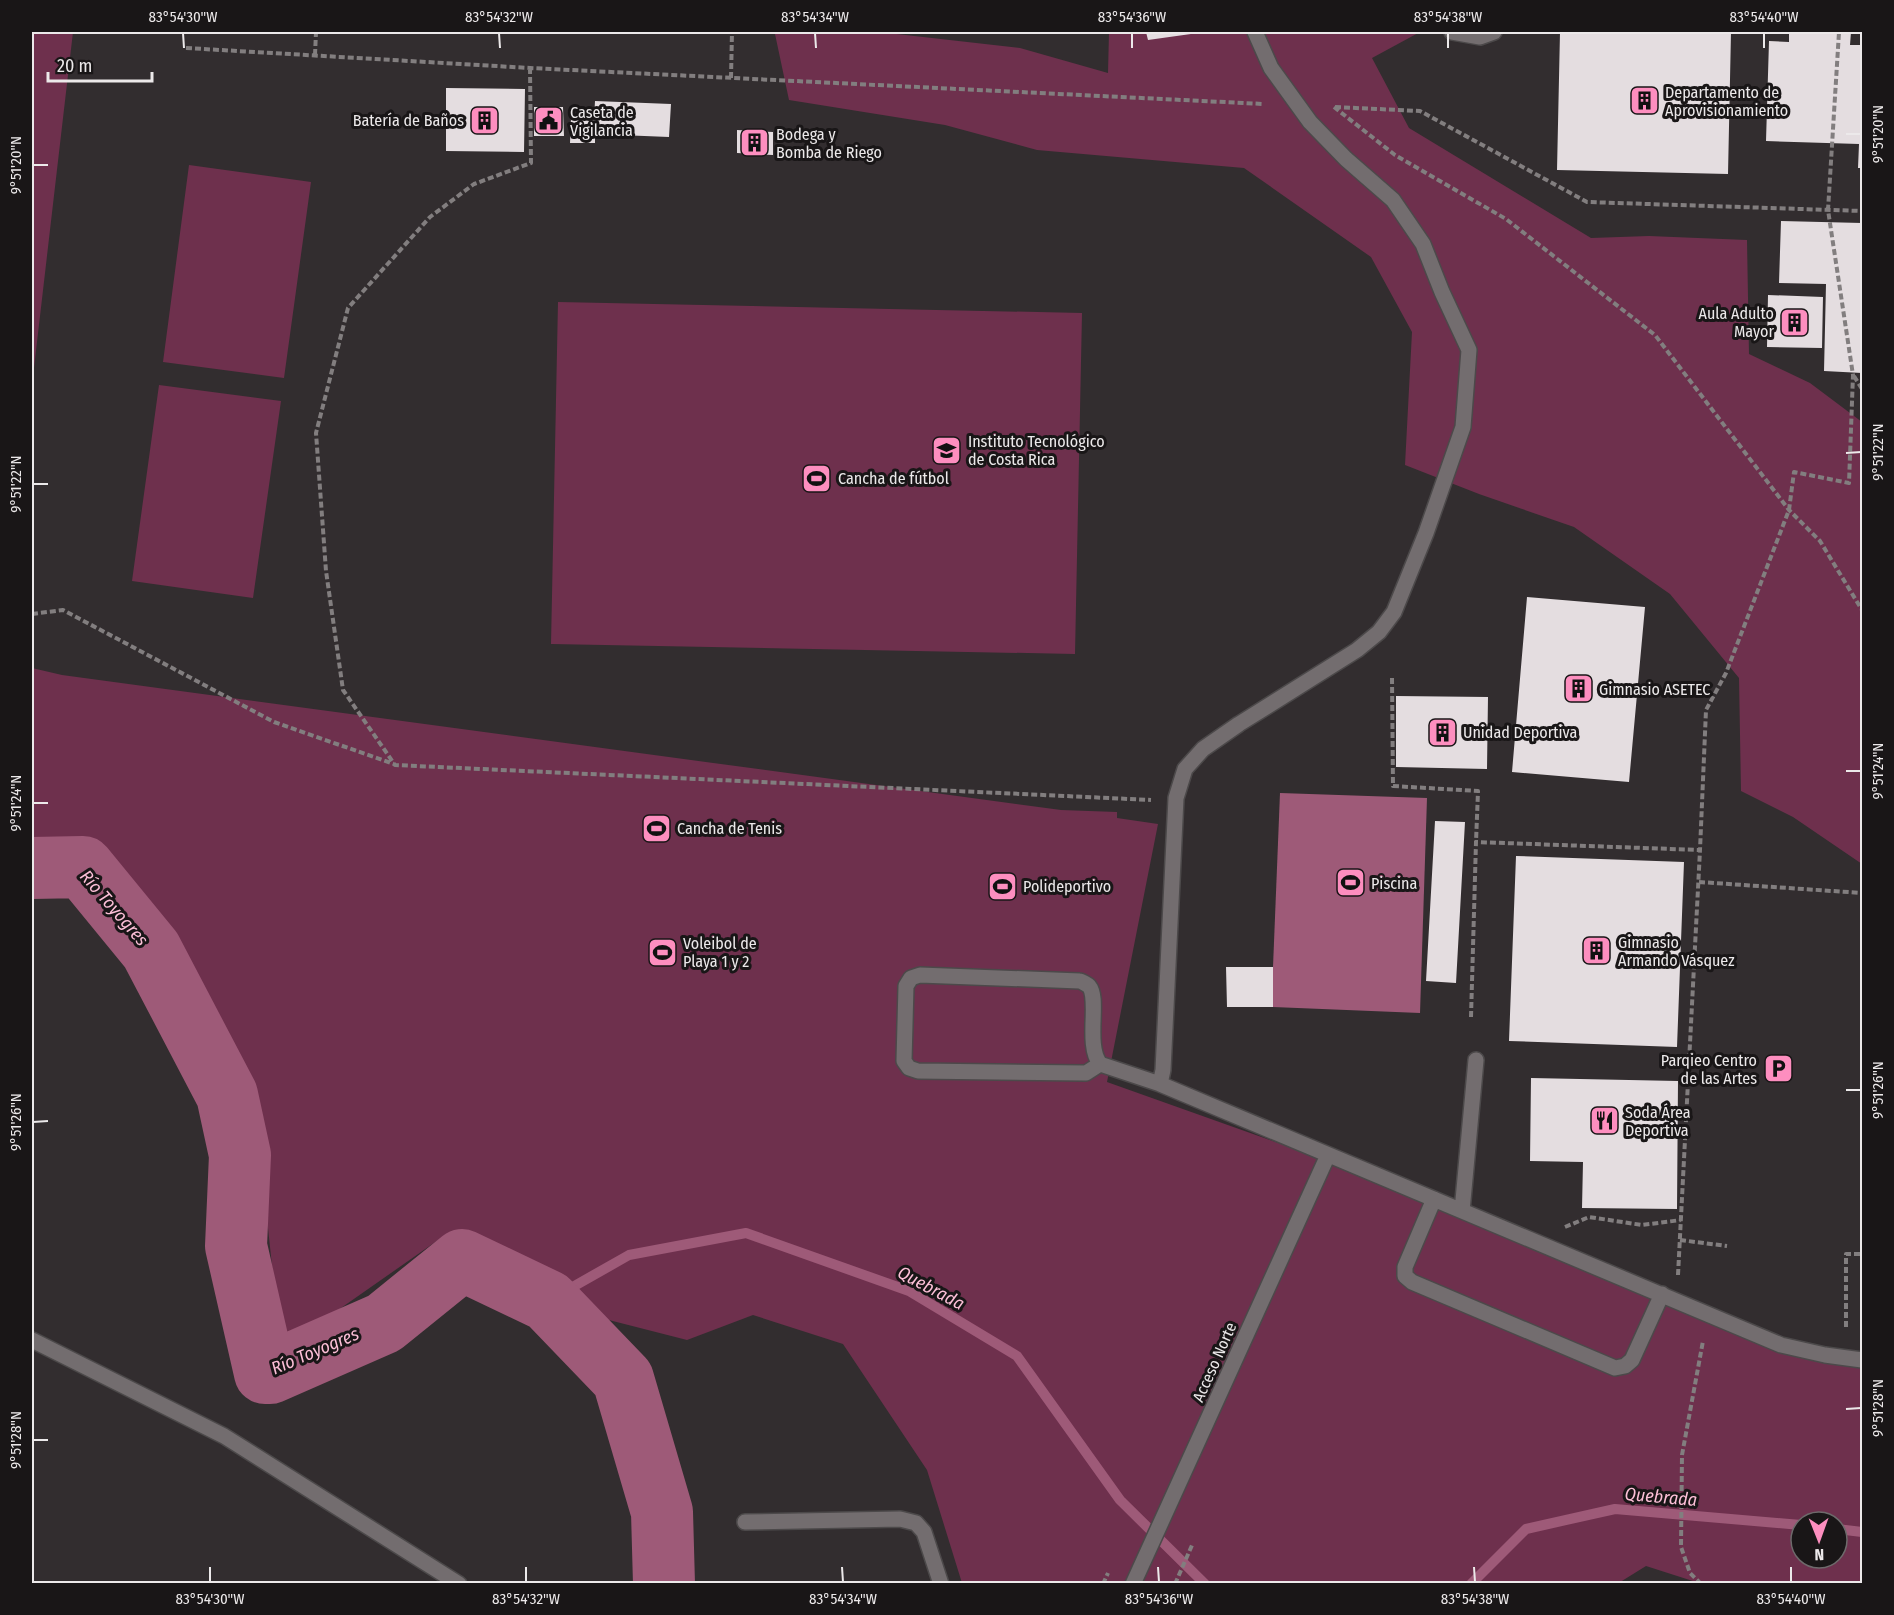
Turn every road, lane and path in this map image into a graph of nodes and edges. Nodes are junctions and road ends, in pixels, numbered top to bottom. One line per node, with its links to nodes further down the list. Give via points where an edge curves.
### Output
1 (316, 32): 8 (path)
2 (732, 32): 10 (path)
3 (1254, 32): 21 (street, via 1271,68 1310,122 1393,200 1423,244 1469,350 1463,427 1410,573 1394,612 1379,632 1203,749 1185,769)
4 (1452, 32): 5 (street, via 1480,37)
5 (1494, 32)
6 (1839, 32): 12 (path)
7 (186, 48): 8 (path)
8 (315, 55): 9 (path)
9 (530, 68): 10 (path); 20 (path, via 531,163 474,184 430,217 348,308 316,433 326,571 343,690)
10 (731, 78): 11 (path)
11 (1268, 104)
12 (1828, 210): 13 (path); 14 (path); 16 (path, via 1587,202 1420,111 1334,107 1395,154 1506,219 1655,335)
13 (1863, 211)
14 (1853, 375): 15 (path); 16 (path, via 1849,483 1794,472)
15 (1863, 389)
16 (1788, 510): 17 (path, via 1820,541); 23 (path, via 1726,673 1706,710)
17 (1863, 610)
18 (32, 614): 20 (path, via 63,610 274,722)
19 (1392, 678): 22 (path, via 1393,786 1478,791)
20 (395, 765): 21 (path, via 1160,801)
21 (1176, 798): 29 (street)
22 (1476, 842): 23 (path); 26 (path)
23 (1700, 850): 24 (path)
24 (1698, 882): 25 (path); 33 (path)
25 (1863, 893)
26 (1471, 1017)
27 (1476, 1060): 32 (street)
28 (1100, 1064): 28 (street, via 1093,1046 1092,995 1080,981 920,975 911,978 906,986 904,1061 909,1068 1086,1073); 29 (street)
29 (1160, 1083): 30 (street)
30 (1328, 1155): 31 (street); 46 (street, Acceso Norte)
31 (1434, 1199): 32 (street); 39 (street, via 1405,1267 1405,1276 1615,1368 1632,1360)
32 (1462, 1211): 39 (street)
33 (1681, 1220): 34 (path, via 1642,1225 1589,1217); 35 (path)
34 (1560, 1228)
35 (1680, 1240): 36 (path); 38 (path)
36 (1727, 1246)
37 (1863, 1254): 40 (path, via 1846,1254)
38 (1678, 1279)
39 (1662, 1294): 43 (street, via 1781,1345)
40 (1846, 1327)
41 (1704, 1334): 50 (path, via 1682,1455 1681,1547 1690,1573)
42 (32, 1340): 47 (street, via 224,1436)
43 (1863, 1360)
44 (744, 1522): 48 (street, via 900,1519 916,1523 924,1532)
45 (1193, 1543): 49 (path)
46 (1136, 1577)
47 (459, 1584)
48 (941, 1584)
49 (1175, 1584)
50 (1701, 1584)

